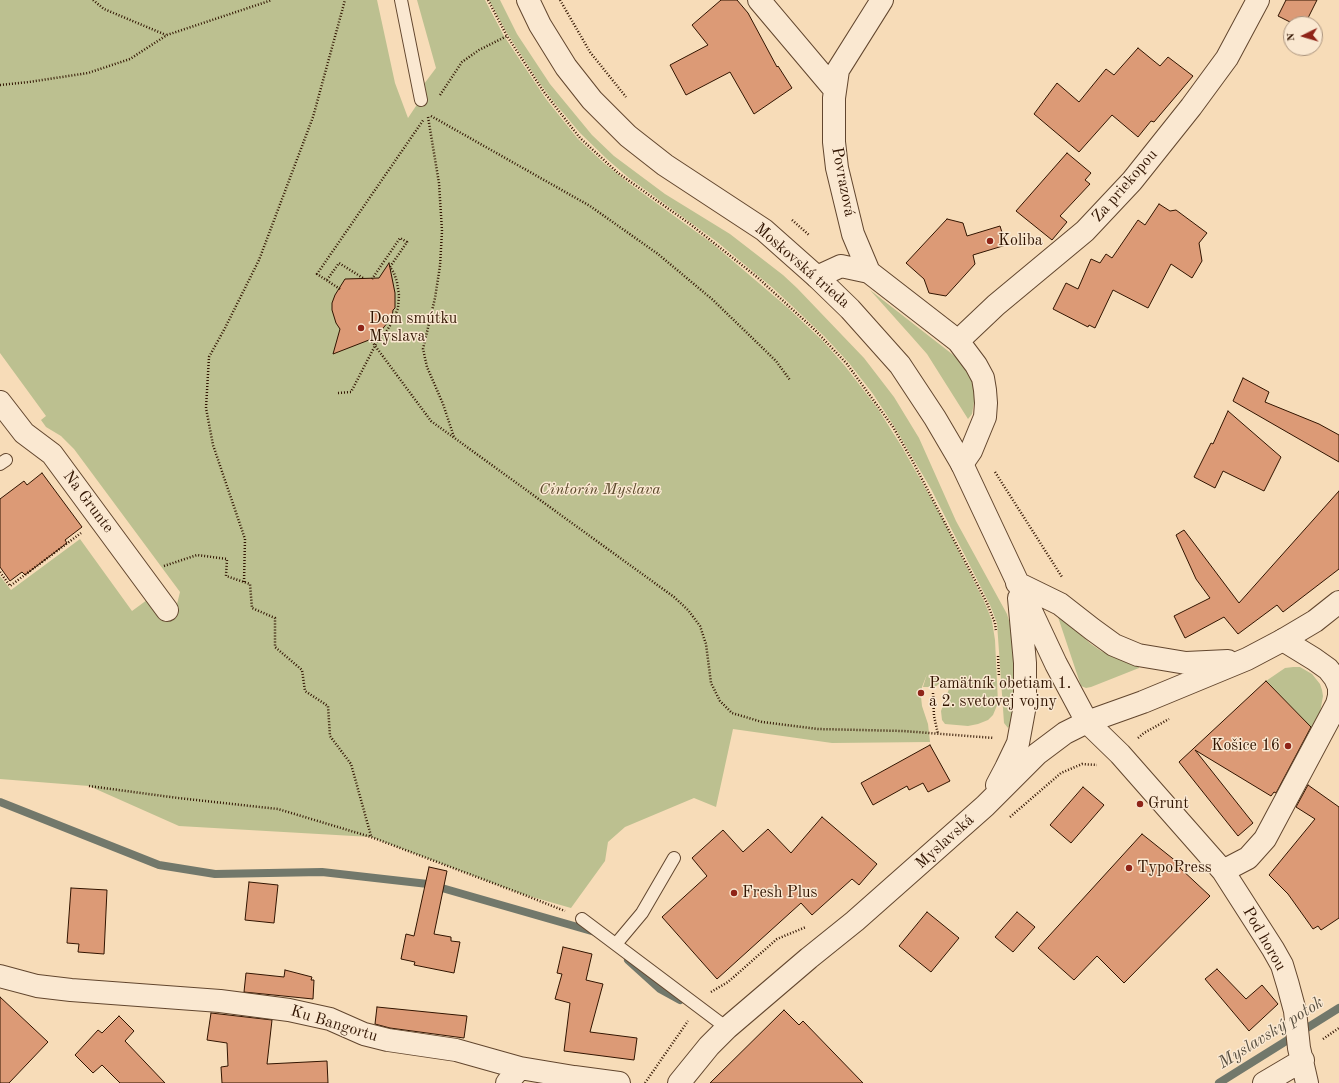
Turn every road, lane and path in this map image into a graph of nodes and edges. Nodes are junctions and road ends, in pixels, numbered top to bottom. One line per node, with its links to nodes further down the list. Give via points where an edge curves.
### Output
1 (93, 0): 10 (path, via 104,9)
2 (272, 0): 10 (path)
3 (345, 0): 34 (path, via 313,117 259,260 209,357 206,408 213,445 245,539)
4 (401, 0): 14 (lane)
5 (488, 0): 11 (path)
6 (528, 0): 18 (street, Moskovská trieda, via 566,67 592,100 628,136 665,165 764,230)
7 (759, 0): 13 (street)
8 (882, 0): 13 (street, Povrazová, via 838,70)
9 (1258, 0): 24 (street, Za priekopou, via 1227,58 1132,180 1085,232 996,305)
10 (166, 35): 12 (path, via 130,59 88,73)
11 (507, 36): 15 (path, via 462,62); 38 (path, via 544,92 580,138 618,173 690,224 757,277 815,330 847,364 893,427 912,460 987,603 995,623)
12 (0, 85)
13 (835, 90): 17 (street, Povrazová, via 834,135 837,168 853,234)
14 (421, 100)
15 (436, 101)
16 (427, 114): 21 (path, via 317,274); 26 (path, via 590,206 658,254 713,300 776,361); 29 (path, via 439,183 442,231 435,298 423,350)
17 (869, 272): 18 (street, via 842,266); 24 (street)
18 (817, 277): 30 (street, Moskovská trieda, via 850,309 900,365)
19 (363, 278): 21 (path, via 339,263)
20 (372, 279): 25 (path, via 400,238 407,242 390,268 397,282 398,308 393,321)
21 (327, 280): 22 (path)
22 (340, 288)
23 (370, 339): 25 (path)
24 (958, 341): 30 (street, via 983,378 986,403 985,417 971,451)
25 (375, 346): 27 (path, via 351,392); 29 (path, via 431,421)
26 (790, 380)
27 (338, 393)
28 (0, 402): 31 (street, Na Grunte, via 24,434 52,454)
29 (454, 438): 47 (path, via 674,597 688,610 700,626 706,644 711,682 720,701 732,713 762,722 818,729)
30 (962, 464): 35 (street, Moskovská trieda)
31 (101, 519): 32 (path, via 10,586); 33 (street, Na Grunte)
32 (0, 572)
33 (141, 574): 34 (path, via 197,555 227,559 226,576); 37 (street, Na Grunte)
34 (244, 582): 55 (path, via 250,584 252,608 275,618 275,647 302,670 305,691 328,706 330,736 350,764)
35 (1017, 583): 41 (street, Myslavská, via 1060,604 1114,645 1138,655 1186,663); 46 (street, Moskovská trieda); 48 (street, Moskovská trieda, via 1025,664 1025,705)
36 (1339, 602): 39 (street, Myslavská)
37 (167, 610)
38 (997, 639)
39 (1283, 640): 41 (street, Myslavská); 44 (street, via 1328,669 1339,687)
40 (998, 654): 42 (path)
41 (1247, 659): 46 (street, Myslavská, via 1144,702)
42 (999, 682)
43 (932, 693): 47 (path)
44 (1339, 696): 57 (street, via 1265,839 1248,858)
45 (1171, 718): 50 (path, via 1144,733)
46 (1087, 722): 49 (street, Myslavská, via 1065,733); 50 (street, Pod horou)
47 (938, 734): 48 (path, via 1002,738)
48 (1018, 743): 53 (street, Moskovská trieda)
49 (1037, 754): 51 (path); 53 (street, Myslavská)
50 (1120, 754): 51 (path, via 1104,766 1082,764); 57 (street, Pod horou)
51 (1061, 773): 54 (path)
52 (89, 786): 55 (path, via 278,809)
53 (985, 806): 61 (street, Myslavská, via 855,921)
54 (1004, 822)
55 (371, 837): 58 (path)
56 (674, 858): 59 (lane, via 642,913)
57 (1223, 871): 62 (street, Pod horou, via 1282,965 1295,1011)
58 (582, 919): 59 (lane)
59 (616, 944): 61 (lane)
60 (0, 976): 63 (street, Ku Bangortu, via 38,986 71,990 220,1001 289,1010 330,1019 364,1034 388,1040 456,1050)
61 (727, 1028): 65 (street, Myslavská)
62 (1301, 1054): 66 (street); 67 (street, Pod horou)
63 (514, 1075): 64 (street, Ku Bangortu, via 574,1077)
64 (619, 1083)
65 (679, 1083)
66 (1264, 1083)
67 (1307, 1083)

